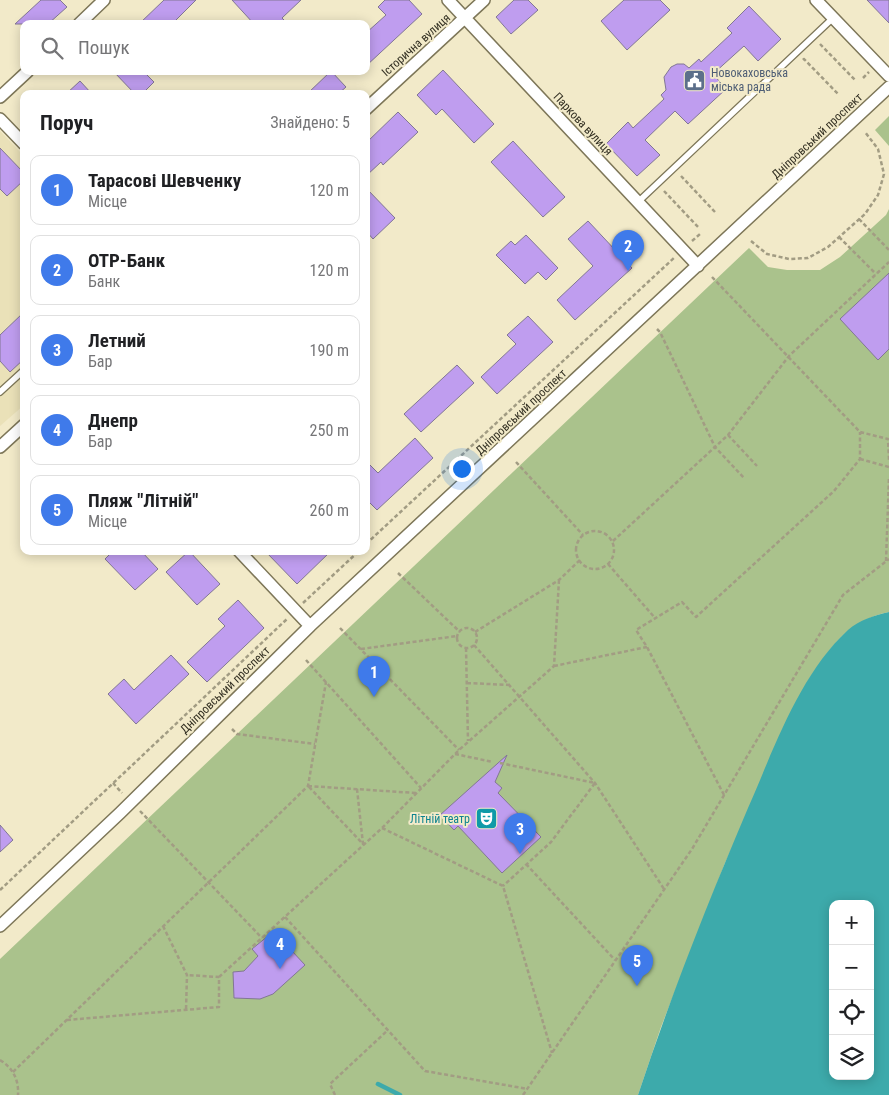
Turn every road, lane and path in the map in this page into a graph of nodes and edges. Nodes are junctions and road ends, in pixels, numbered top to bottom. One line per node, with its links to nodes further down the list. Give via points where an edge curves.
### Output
1 (104, 0): 7 (street)
2 (448, 0): 5 (street, Паркова вулиця)
3 (484, 0): 5 (street, Історична вулиця)
4 (816, 0): 6 (street)
5 (465, 18): 18 (street, Історична вулиця); 26 (street, Паркова вулиця)
6 (833, 18): 13 (street); 26 (lane)
7 (83, 20)
8 (815, 48): 14 (path, via 820,43)
9 (810, 54): 10 (path)
10 (804, 59): 11 (path); 16 (path)
11 (798, 65)
12 (24, 75): 17 (street)
13 (889, 76)
14 (855, 80)
15 (889, 87): 36 (street, Дніпровський проспект)
16 (839, 96)
17 (0, 97)
18 (370, 105)
19 (0, 119): 21 (street)
20 (865, 132): 28 (path, via 878,149 884,174 878,195)
21 (20, 140)
22 (687, 170): 23 (path)
23 (681, 176): 24 (path); 27 (path)
24 (675, 181)
25 (670, 186): 29 (path, via 664,191)
26 (638, 202): 33 (street, Паркова вулиця)
27 (715, 212)
28 (858, 219): 31 (path); 34 (path)
29 (699, 228)
30 (700, 234): 33 (path)
31 (839, 237): 32 (path, via 808,258 789,259 766,254); 37 (path)
32 (751, 241)
33 (683, 250): 36 (street, Паркова вулиця); 57 (path)
34 (889, 250)
35 (889, 262): 37 (path)
36 (698, 266): 68 (street, Дніпровський проспект)
37 (876, 274): 40 (path)
38 (712, 277): 40 (path)
39 (657, 329): 47 (path)
40 (789, 356): 44 (path); 45 (path)
41 (20, 374): 42 (lane)
42 (0, 392)
43 (20, 429): 48 (street)
44 (860, 432): 46 (path); 49 (path)
45 (728, 435): 47 (path); 52 (path)
46 (888, 438): 50 (path)
47 (715, 446): 54 (path); 58 (path)
48 (0, 448)
49 (860, 459): 53 (path); 67 (path, via 834,492 696,617 682,602)
50 (889, 460)
51 (516, 462): 56 (path)
52 (757, 466)
53 (889, 467)
54 (744, 478)
55 (889, 478): 62 (path)
56 (583, 535): 58 (path, via 599,531); 61 (path, via 576,551)
57 (370, 540)
58 (613, 541): 63 (path, via 614,553)
59 (243, 555): 66 (street)
60 (355, 555): 66 (path)
61 (580, 560): 63 (path, via 597,569); 65 (path)
62 (887, 560): 96 (path, via 843,595)
63 (608, 564): 67 (path)
64 (398, 573): 70 (path)
65 (560, 580): 71 (path); 78 (path)
66 (295, 611): 68 (street); 90 (path)
67 (655, 618): 74 (path, via 636,630)
68 (310, 626): 97 (street, Дніпровський проспект)
69 (340, 628): 76 (path)
70 (460, 632): 71 (path, via 468,628); 72 (path)
71 (475, 632): 73 (path)
72 (458, 636): 75 (path, via 460,645); 76 (path)
73 (474, 645): 75 (path); 81 (path)
74 (647, 647): 78 (path); 96 (path)
75 (466, 648): 80 (path)
76 (361, 649): 86 (path)
77 (306, 660): 79 (path)
78 (554, 666): 82 (path)
79 (326, 682): 85 (path); 93 (path)
80 (467, 683): 81 (path); 84 (path)
81 (510, 685): 82 (path)
82 (521, 696): 84 (path); 91 (path)
83 (232, 729): 85 (path, via 237,734)
84 (468, 742): 86 (path)
85 (315, 744): 92 (path)
86 (459, 750): 87 (path)
87 (455, 754): 88 (path); 93 (path)
88 (493, 762)
89 (500, 764): 91 (path)
90 (113, 783): 97 (path); 104 (path)
91 (596, 783): 100 (path, via 550,842); 103 (path)
92 (308, 786): 94 (path); 99 (path); 101 (path)
93 (421, 788): 95 (path)
94 (357, 789): 95 (path); 99 (path)
95 (417, 793): 98 (path)
96 (724, 795): 103 (path)
97 (131, 802): 101 (path); 106 (street, Дніпровський проспект)
98 (382, 828): 99 (path); 102 (path)
99 (364, 845): 105 (path)
100 (526, 864): 102 (path); 109 (path)
101 (209, 882): 107 (path); 108 (path)
102 (503, 886): 115 (path)
103 (664, 889): 109 (path)
104 (0, 890)
105 (285, 917): 108 (path); 114 (path)
106 (0, 926)
107 (163, 926): 110 (path); 113 (path)
108 (262, 938): 111 (path)
109 (615, 961): 115 (path)
110 (187, 975): 111 (path); 112 (path)
111 (219, 978): 112 (path, via 219,1007)
112 (186, 1010): 113 (path)
113 (67, 1020): 117 (path)
114 (388, 1030): 118 (path, via 425,1071); 120 (path, via 330,1084)
115 (552, 1052): 118 (path)
116 (0, 1060): 117 (path)
117 (13, 1072): 119 (path)
118 (528, 1089): 121 (path)
119 (18, 1095)
120 (335, 1095)
121 (523, 1095)

